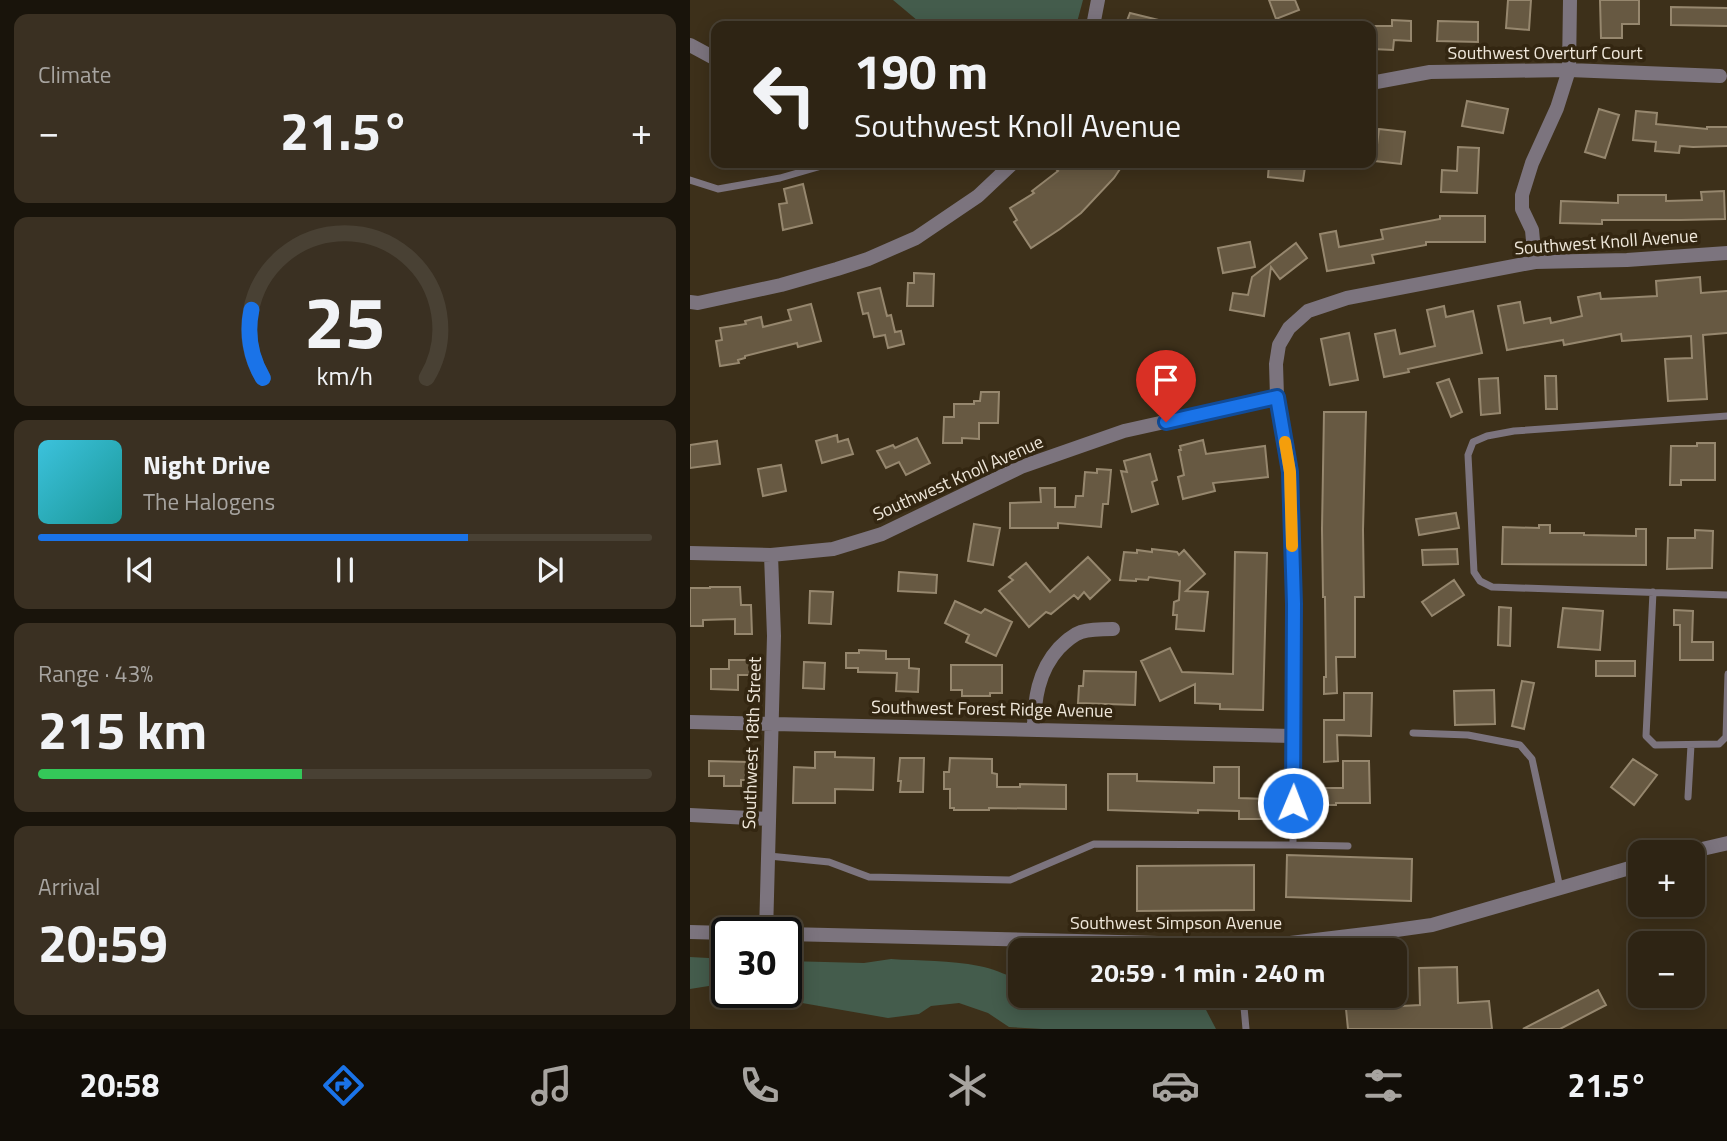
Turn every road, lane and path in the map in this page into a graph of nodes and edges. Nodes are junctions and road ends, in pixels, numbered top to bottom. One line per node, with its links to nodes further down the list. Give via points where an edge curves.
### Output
1 (1098, 0): 3 (street)
2 (1570, 0): 6 (street)
3 (1094, 21)
4 (690, 45): 5 (street)
5 (711, 56)
6 (1568, 70): 7 (street, Southwest Overturf Court); 8 (street, Southwest Overturf Court, via 1430,72); 13 (street, via 1522,195)
7 (1720, 76)
8 (1376, 82)
9 (815, 168): 11 (lane, via 718,190)
10 (1008, 168): 14 (street, via 978,196 916,238 868,260 782,285)
11 (690, 180)
12 (1728, 253): 13 (street, Southwest Knoll Avenue)
13 (1535, 262): 15 (street, Southwest Knoll Avenue, via 1347,298 1308,311 1279,345)
14 (690, 302)
15 (1277, 397): 18 (street, Southwest Knoll Avenue, via 1124,431 1021,467 882,534 833,549); 27 (street, via 1290,472)
16 (1728, 416): 19 (lane, via 1514,431 1473,442 1468,456 1474,572 1480,581 1492,587)
17 (690, 553): 18 (street, Southwest Knoll Avenue)
18 (771, 555): 24 (street, Southwest 18th Street, via 775,636)
19 (1652, 592): 20 (lane); 28 (lane, via 1646,736 1655,745)
20 (1728, 595)
21 (1113, 629): 25 (street, via 1077,633 1054,654 1036,691)
22 (1728, 674): 28 (lane, via 1726,737 1719,744)
23 (690, 722): 24 (street, Southwest Forest Ridge Avenue)
24 (772, 723): 25 (street, Southwest Forest Ridge Avenue); 32 (street, Southwest 18th Street)
25 (1034, 730): 27 (street, Southwest Forest Ridge Avenue)
26 (1413, 733): 39 (lane, via 1468,735 1520,745 1532,759)
27 (1293, 736): 30 (street)
28 (1691, 744): 29 (lane)
29 (1689, 797)
30 (1293, 803): 34 (lane)
31 (690, 815): 32 (street)
32 (769, 819): 37 (street, Southwest 18th Street)
33 (1728, 843): 36 (street)
34 (1293, 845): 35 (lane); 37 (lane, via 1094,844 1010,880 869,877 829,862)
35 (1348, 846)
36 (1705, 848)
37 (768, 856): 40 (street, Southwest 18th Street)
38 (1628, 868): 39 (street, Southwest Simpson Avenue)
39 (1560, 888): 44 (street, Southwest Simpson Avenue, via 1433,925)
40 (766, 917)
41 (690, 932): 42 (street)
42 (711, 933)
43 (802, 934): 45 (street, Southwest Simpson Avenue)
44 (1327, 938)
45 (1008, 941)
46 (1244, 1008): 47 (lane)
47 (1246, 1029)

